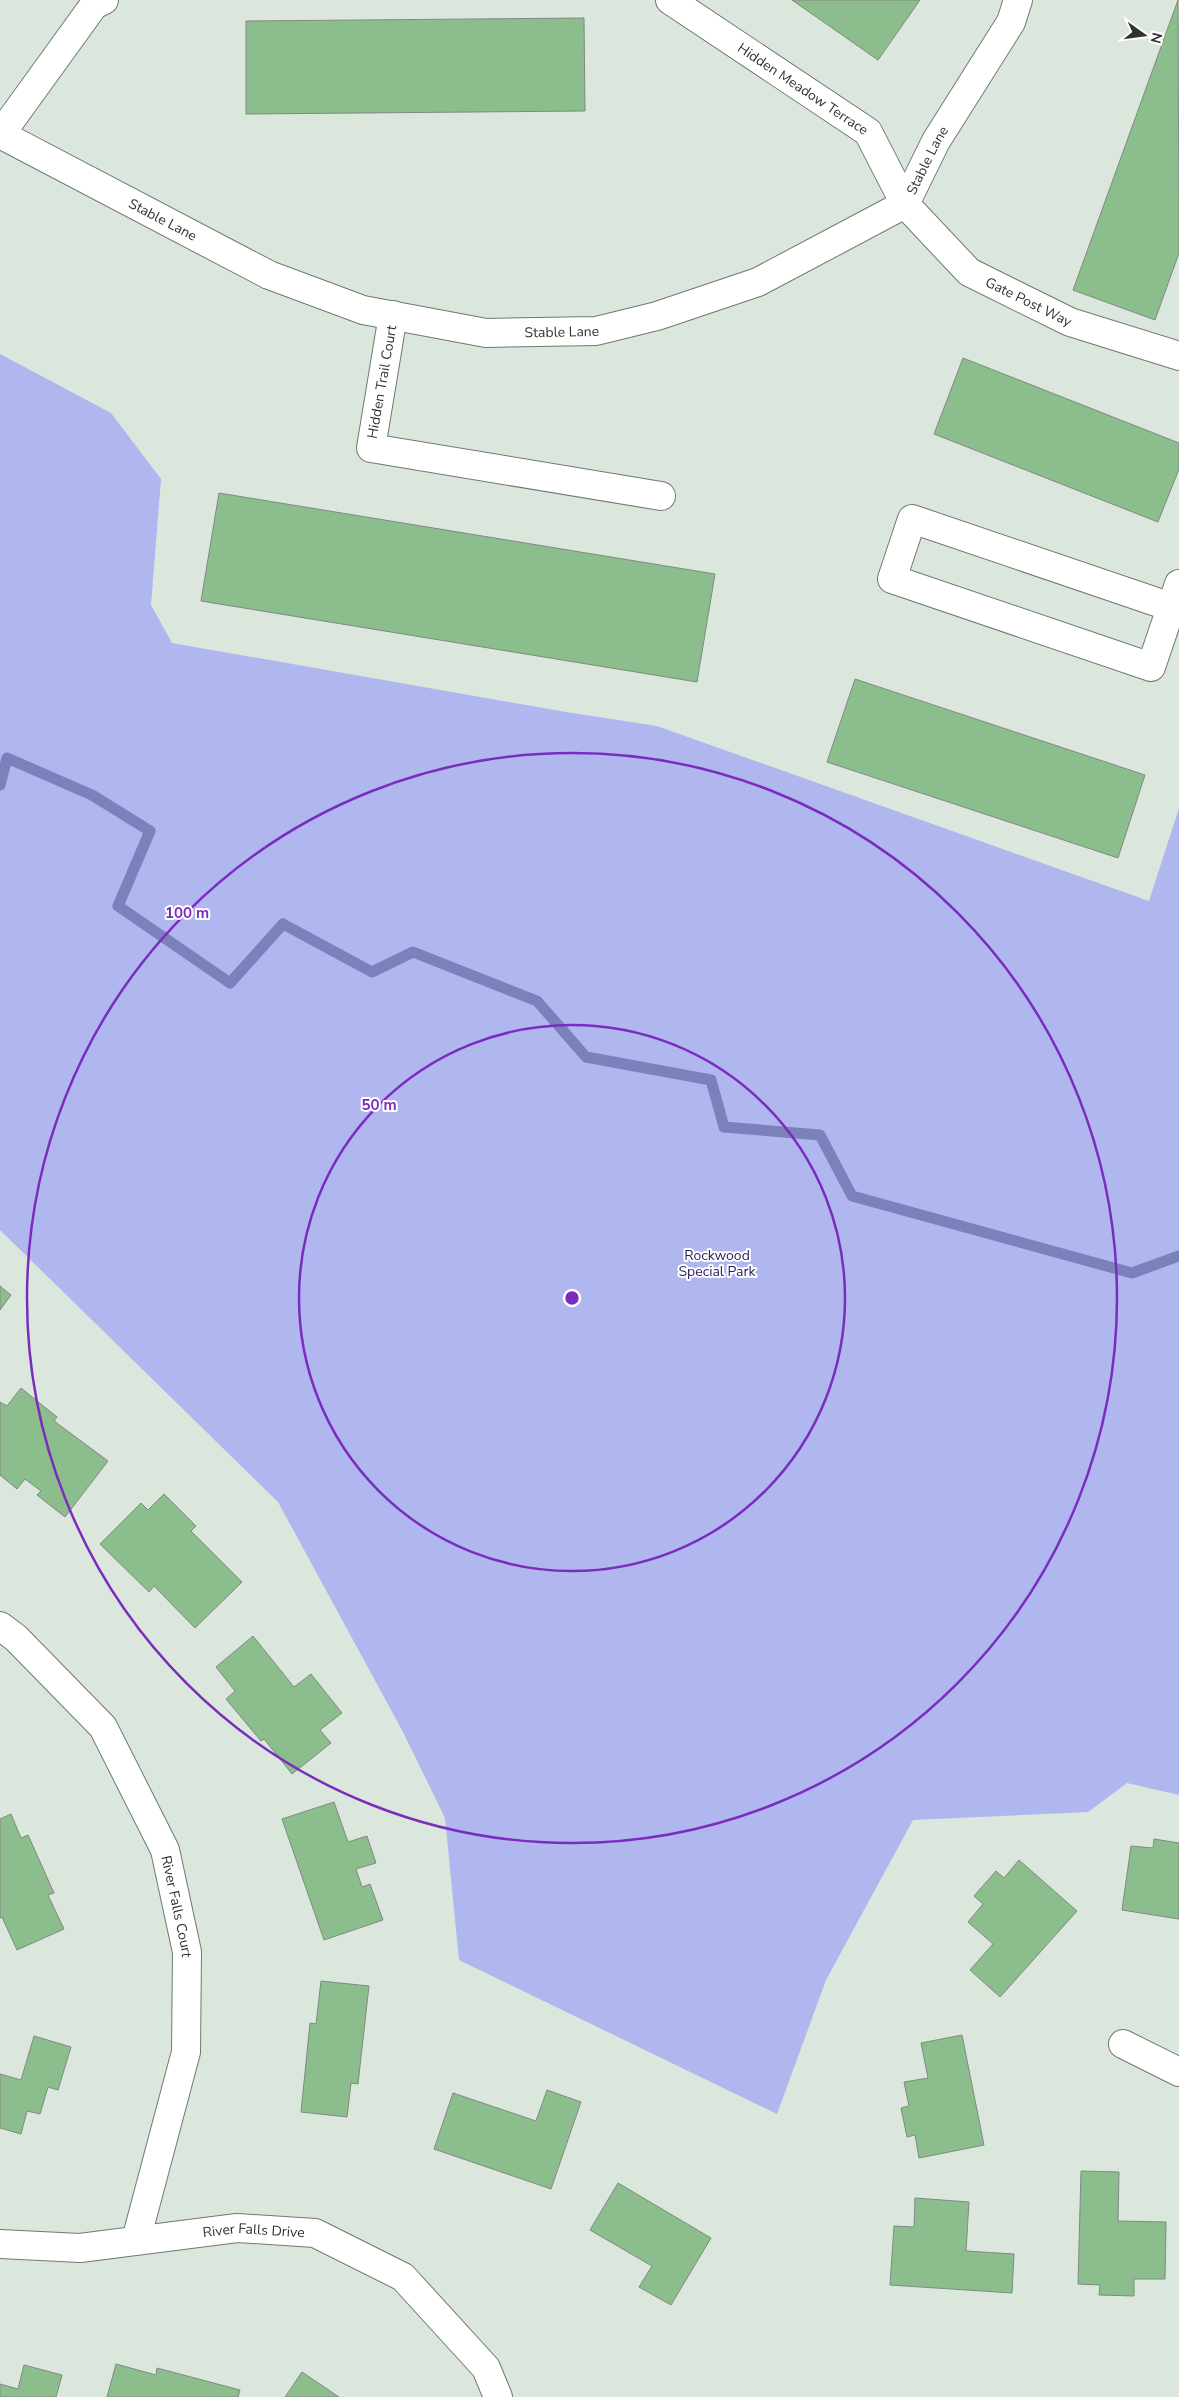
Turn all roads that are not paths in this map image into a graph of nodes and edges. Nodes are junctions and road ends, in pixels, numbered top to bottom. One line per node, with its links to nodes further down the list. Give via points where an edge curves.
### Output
1 (104, 0): 4 (street, via 94,5)
2 (670, 0): 5 (street, Hidden Meadow Terrace, via 868,132)
3 (1018, 0): 5 (street, Stable Lane, via 1011,22 936,141)
4 (0, 134): 6 (street, Stable Lane, via 269,275 363,310)
5 (905, 204): 6 (street, Stable Lane, via 758,282 657,316 596,331 486,333); 7 (street, Gate Post Way, via 970,272 1070,322)
6 (393, 316): 8 (street, Hidden Trail Court, via 370,448)
7 (1179, 356)
8 (661, 496)
9 (1175, 596): 9 (street, via 1151,667 892,579 912,519)
10 (0, 1626): 13 (street, River Falls Court, via 16,1638 103,1727 165,1850 187,1952 186,2052)
11 (1123, 2044): 12 (street)
12 (1179, 2072)
13 (136, 2240): 14 (street, River Falls Drive, via 80,2248); 15 (street, River Falls Drive, via 237,2228 315,2233 403,2277 486,2368)
14 (0, 2244)
15 (498, 2397)

